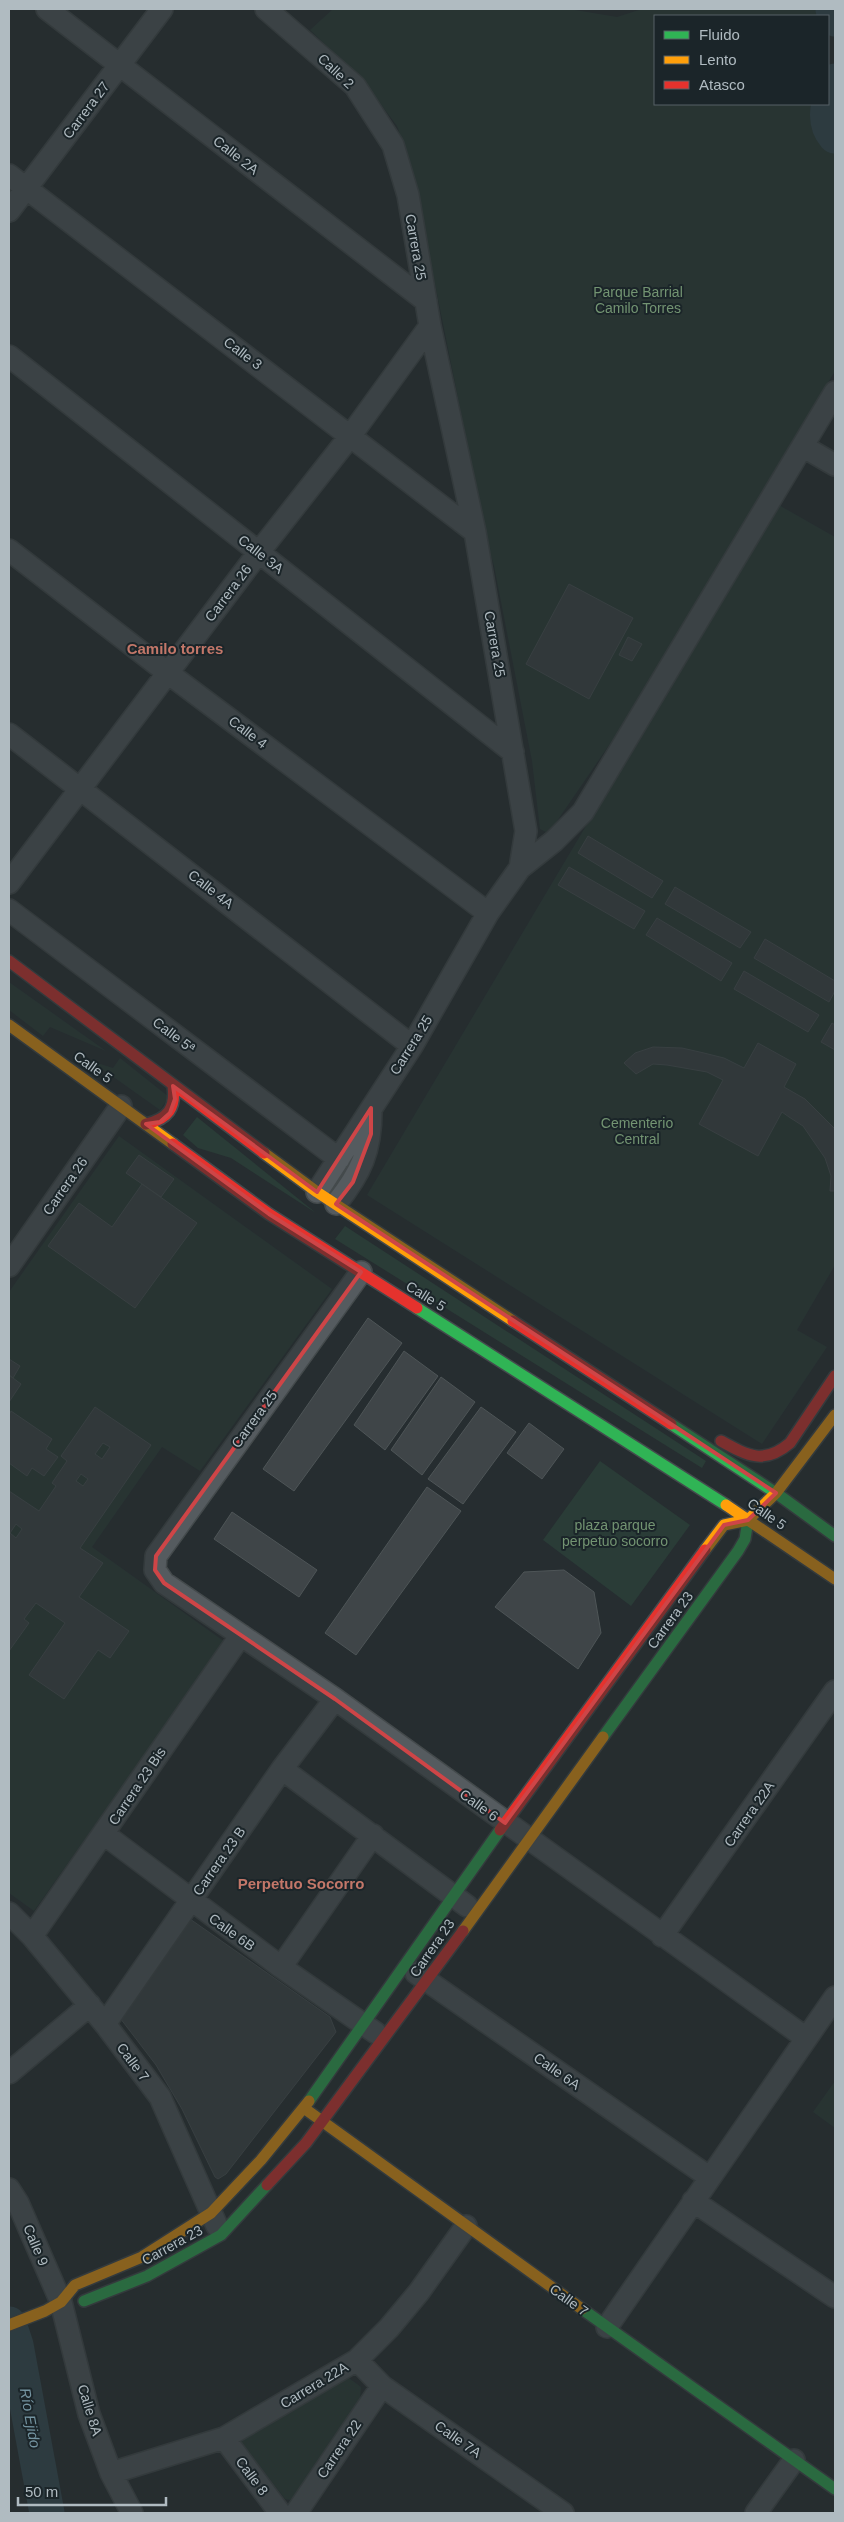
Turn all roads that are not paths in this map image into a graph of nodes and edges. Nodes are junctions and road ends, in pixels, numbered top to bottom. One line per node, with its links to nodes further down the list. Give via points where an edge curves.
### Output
1 (47, 9): 4 (street, Calle 2A)
2 (162, 9): 4 (street, Carrera 27)
3 (266, 9): 5 (street, Calle 2, via 355,86)
4 (120, 66): 7 (street, Carrera 27); 9 (street, Calle 2A)
5 (393, 145): 9 (street, Carrera 25, via 408,196)
6 (9, 175): 7 (street, Calle 3)
7 (26, 188): 8 (street, Carrera 27); 13 (street, Calle 3)
8 (9, 211)
9 (426, 301): 10 (street, Carrera 25)
10 (430, 326): 13 (street, Carrera 26); 16 (street, Carrera 25)
11 (9, 356): 18 (street, Calle 3A)
12 (835, 392): 14 (street)
13 (351, 435): 16 (street, Calle 3); 18 (street, Carrera 26)
14 (804, 447): 15 (street); 23 (street, via 583,812)
15 (835, 465)
16 (475, 532): 21 (street, Carrera 25)
17 (9, 550): 19 (street, Calle 4)
18 (258, 552): 19 (street, Carrera 26); 21 (street, Calle 3A)
19 (168, 673): 22 (street, Carrera 26); 26 (street, Calle 4)
20 (9, 734): 22 (street, Calle 4A)
21 (513, 752): 23 (street, Carrera 25, via 526,831)
22 (81, 788): 24 (street, Carrera 26); 29 (street, Calle 4A)
23 (520, 868): 26 (street, Carrera 25)
24 (9, 883)
25 (9, 910): 34 (street, Calle 5ª)
26 (488, 913): 29 (street, Carrera 25)
27 (9, 961): 30 (street, Calle 5)
28 (9, 1025): 31 (street, Calle 5)
29 (412, 1046): 32 (street, Carrera 25)
30 (173, 1086): 33 (street, via 175,1100 170,1113 160,1122); 35 (street, Calle 5)
31 (121, 1106): 33 (street, Calle 5); 39 (street, Carrera 26)
32 (371, 1108): 34 (street, Carrera 25); 36 (street, via 371,1134 365,1159)
33 (146, 1124): 37 (street, Calle 5)
34 (339, 1159): 35 (street, Carrera 25)
35 (317, 1192): 36 (street, Calle 5)
36 (334, 1209): 43 (street, Calle 5)
37 (270, 1214): 38 (street); 40 (street, Calle 5)
38 (317, 1230)
39 (9, 1266)
40 (361, 1272): 45 (street, Calle 5); 47 (street, Carrera 25, via 156,1556)
41 (835, 1376): 43 (street, Calle 5, via 790,1444 772,1456 753,1457 702,1431)
42 (835, 1415): 44 (street)
43 (661, 1420): 44 (street, Calle 5)
44 (776, 1494): 45 (street); 46 (street, Calle 5)
45 (748, 1520): 48 (street, Calle 5); 53 (street, Carrera 23, via 724,1525); 56 (street, Carrera 23, via 745,1539 738,1551)
46 (835, 1536)
47 (155, 1570): 49 (street, Calle 6, via 164,1583)
48 (835, 1579)
49 (241, 1635): 51 (street, Calle 6); 54 (street, Carrera 23 Bis)
50 (835, 1691): 62 (street, Carrera 22A)
51 (335, 1699): 52 (street, Carrera 23 B); 53 (street, Calle 6)
52 (282, 1769): 55 (street); 58 (street, Carrera 23 B)
53 (505, 1823): 56 (street, Calle 6); 57 (street, Carrera 23)
54 (104, 1834): 58 (street, Calle 6B); 61 (street, Carrera 23 Bis)
55 (373, 1836): 57 (street); 64 (street)
56 (529, 1840): 59 (street, Carrera 23); 62 (street, Calle 6)
57 (453, 1896): 59 (street); 63 (street, Carrera 23)
58 (190, 1901): 64 (street, Calle 6B); 68 (street, Carrera 23 B)
59 (475, 1912): 65 (street, Carrera 23)
60 (9, 1913): 61 (street, Calle 7)
61 (32, 1936): 67 (street, Calle 7)
62 (662, 1936): 70 (street, Calle 6)
63 (405, 1966): 65 (street, Calle 6A); 69 (street, Carrera 23)
64 (281, 1967): 69 (street, Calle 6B)
65 (427, 1981): 71 (street, Carrera 23); 75 (street, Calle 6A)
66 (835, 1997): 70 (street)
67 (90, 2006): 68 (street, Calle 7); 72 (street)
68 (105, 2024): 78 (street, Calle 7, via 160,2097)
69 (364, 2025): 71 (street, Calle 6B); 73 (street, Carrera 23)
70 (806, 2038): 75 (street)
71 (384, 2039): 74 (street, Carrera 23)
72 (9, 2072)
73 (304, 2108): 74 (street, Calle 7); 78 (street, Carrera 23)
74 (323, 2122): 79 (street, Calle 7); 80 (street, Carrera 23)
75 (709, 2177): 77 (street)
76 (9, 2189): 82 (street, Calle 9)
77 (693, 2201): 81 (street); 84 (street)
78 (211, 2213): 80 (street, Calle 7); 82 (street, Carrera 23, via 142,2257 75,2285)
79 (466, 2226): 84 (street, Calle 7); 85 (street, Carrera 22A, via 413,2299)
80 (221, 2235): 82 (street, Carrera 23, via 147,2276 82,2302)
81 (835, 2298)
82 (61, 2302): 83 (street, Carrera 23); 89 (street, Calle 8A, via 89,2414)
83 (9, 2325)
84 (606, 2327): 88 (street, Calle 7)
85 (356, 2360): 86 (street, Calle 7A); 87 (street, Carrera 22A)
86 (382, 2386): 93 (street, Carrera 22); 94 (street, Calle 7A)
87 (224, 2438): 89 (street, Carrera 22A); 92 (street, Calle 8)
88 (794, 2460): 90 (street, Calle 7); 95 (street)
89 (111, 2473): 91 (street, Calle 8A)
90 (835, 2489)
91 (132, 2513)
92 (280, 2513)
93 (296, 2513)
94 (563, 2513)
95 (756, 2513)

